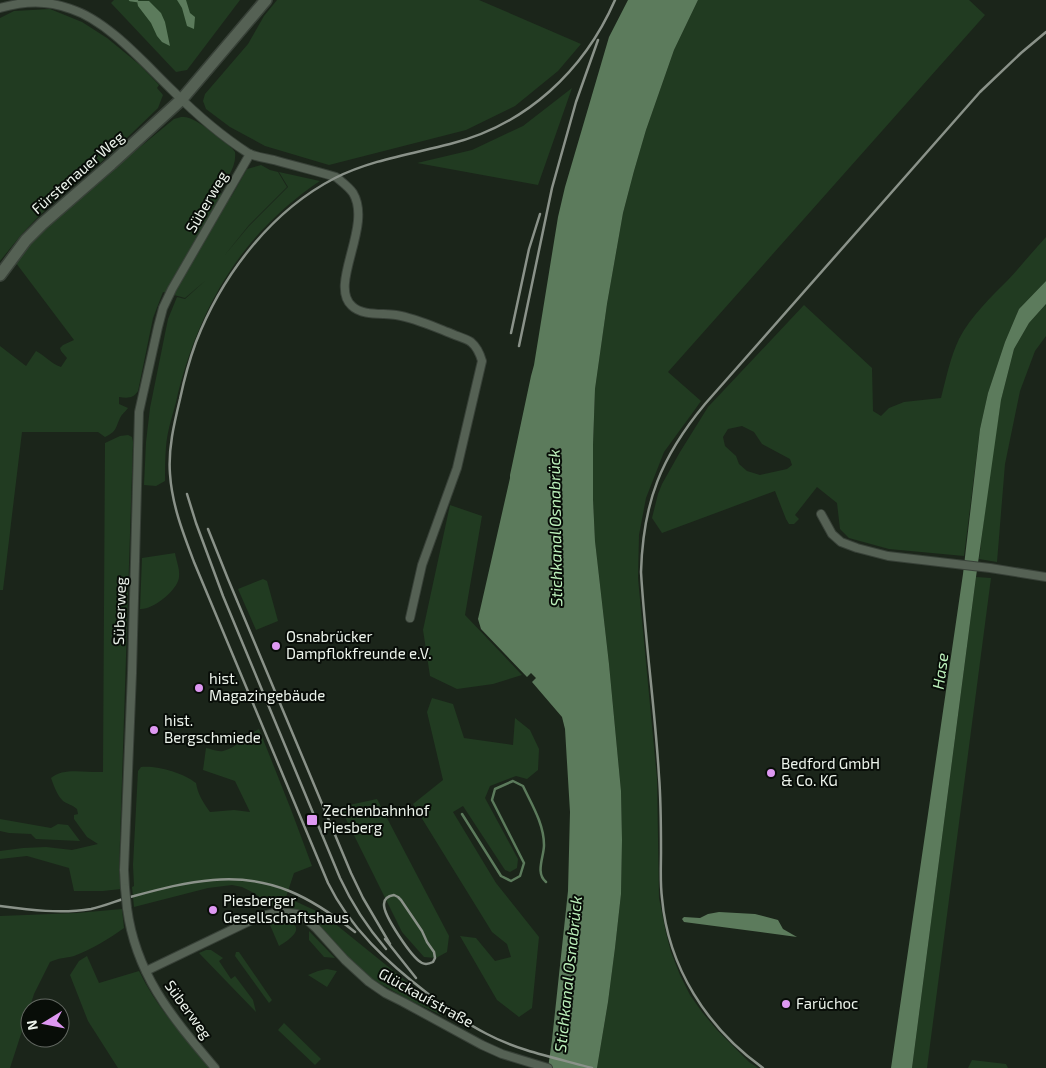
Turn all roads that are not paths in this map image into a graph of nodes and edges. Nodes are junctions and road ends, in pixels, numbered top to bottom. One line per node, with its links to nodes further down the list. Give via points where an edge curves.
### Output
1 (266, 0): 3 (street, Fürstenauer Weg)
2 (0, 8): 3 (street, via 35,2 73,9 121,40)
3 (182, 99): 4 (street); 5 (street, Fürstenauer Weg, via 42,224)
4 (250, 154): 8 (street, via 336,178 354,194 359,217 344,286 346,300 353,308 415,319 471,343 480,352 482,361 458,468 422,565); 9 (street, Süberweg, bridge, via 172,289 158,327 139,412 124,870 130,930)
5 (0, 275)
6 (821, 514): 7 (street, via 832,534 841,542 857,548 888,556)
7 (1046, 577)
8 (410, 618)
9 (146, 971): 10 (street, Süberweg, via 166,1008); 11 (street, Glückaufstraße, via 256,918 289,912 307,920 345,960 385,993 482,1045)
10 (216, 1068)
11 (548, 1068)

